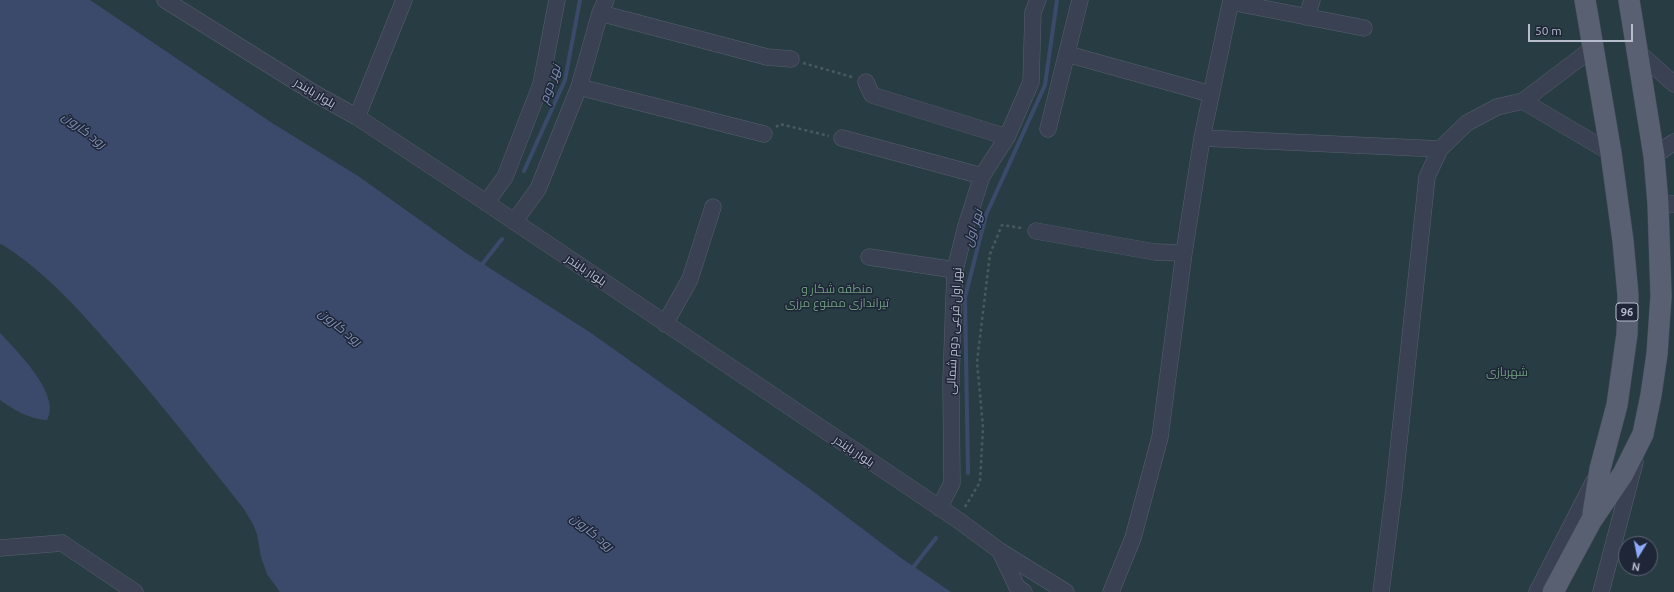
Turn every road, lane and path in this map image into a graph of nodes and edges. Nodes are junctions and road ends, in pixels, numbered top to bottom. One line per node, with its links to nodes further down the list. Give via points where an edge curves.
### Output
1 (165, 0): 22 (street, بلوار بایندر, via 314,94)
2 (404, 0): 22 (street)
3 (557, 0): 33 (street, via 540,84 505,177)
4 (1038, 0): 25 (street, نهر اول فرعی دوم شمالی, via 1033,12 1031,82)
5 (1080, 0): 15 (street)
6 (1312, 0): 11 (street)
7 (1585, 0): 13 (main road, 96)
8 (1629, 0): 14 (main road, 96)
9 (1231, 1): 11 (street); 20 (street)
10 (603, 6): 16 (street, via 766,57); 19 (street)
11 (1307, 16): 12 (street)
12 (1364, 28)
13 (1593, 48): 21 (street); 30 (main road, 96)
14 (1638, 52): 18 (street); 31 (main road, 96)
15 (1067, 54): 20 (street); 23 (street)
16 (791, 59): 17 (path)
17 (866, 82): 25 (street, via 872,95)
18 (1674, 84)
19 (579, 88): 24 (street); 36 (street, via 538,189)
20 (1211, 94): 27 (street)
21 (1522, 101): 29 (street, via 1497,107 1467,123); 30 (street)
22 (357, 117): 33 (street, بلوار بایندر)
23 (1048, 129)
24 (764, 134): 26 (path, via 780,124)
25 (1007, 137): 32 (street, نهر اول فرعی دوم شمالی)
26 (842, 138): 32 (street)
27 (1202, 138): 29 (street); 38 (street)
28 (1674, 142): 31 (street)
29 (1440, 149): 53 (street, via 1427,177 1425,192)
30 (1612, 153): 43 (main road, 96, via 1628,295 1627,334 1617,405)
31 (1654, 156): 34 (main road, 96)
32 (982, 176): 40 (street, نهر اول فرعی دوم شمالی)
33 (486, 202): 36 (street, بلوار بایندر)
34 (1666, 204): 42 (main road, 96, via 1657,354)
35 (713, 207): 41 (street, via 690,279)
36 (514, 222): 41 (street, بلوار بایندر)
37 (1036, 231): 38 (street, via 1155,252); 45 (path, via 1002,226 990,254 977,362 983,427 980,482)
38 (1184, 253): 52 (street, via 1160,437 1133,538)
39 (869, 257): 40 (street)
40 (955, 270): 44 (street, نهر اول فرعی دوم شمالی, via 951,381 952,483)
41 (665, 324): 44 (street, بلوار بایندر)
42 (1643, 434): 46 (main road, 96, via 1623,474); 56 (street)
43 (1600, 469): 46 (main road, 96); 54 (street)
44 (939, 508): 45 (street, بلوار بایندر)
45 (958, 520): 48 (street, بلوار بایندر)
46 (1591, 521): 55 (main road, 96)
47 (0, 548): 49 (street, via 62,543)
48 (1000, 550): 50 (street, بلوار بایندر, via 1017,587); 51 (street, بلوار بایندر)
49 (135, 592)
50 (1024, 592)
51 (1066, 592)
52 (1112, 592)
53 (1381, 592)
54 (1537, 592)
55 (1553, 592)
56 (1601, 592)

